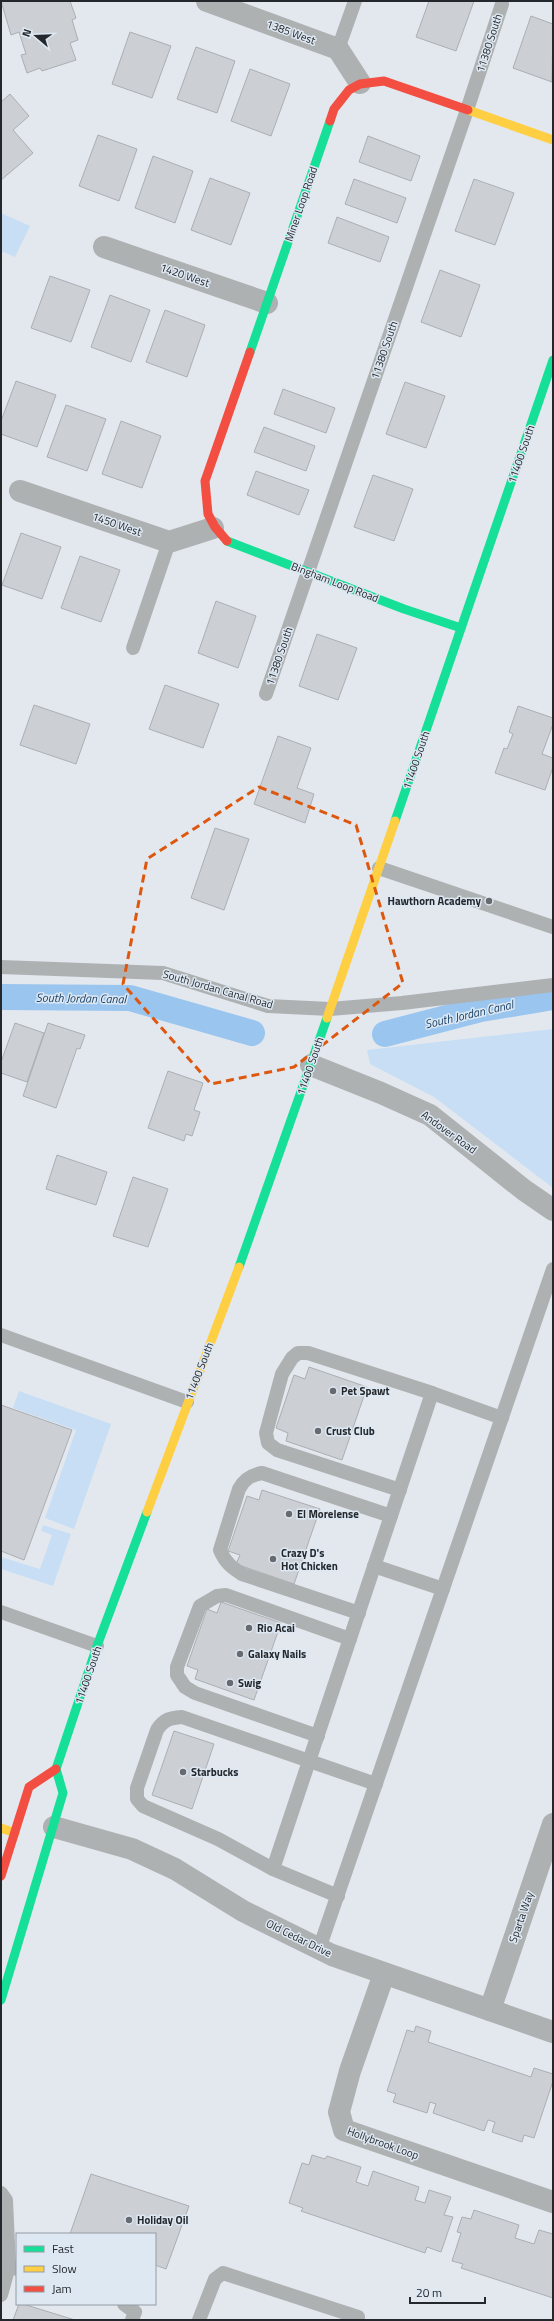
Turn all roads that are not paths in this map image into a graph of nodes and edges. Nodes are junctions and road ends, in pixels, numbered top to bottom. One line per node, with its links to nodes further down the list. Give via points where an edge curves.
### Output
1 (207, 1): 4 (street, 1385 West)
2 (355, 1): 4 (lane)
3 (502, 4): 6 (lane, 11380 South)
4 (338, 50): 5 (street)
5 (360, 83): 6 (main road, via 384,81); 9 (main road, Miner Loop Road, via 343,96 334,109)
6 (467, 110): 7 (main road); 14 (lane, 11380 South)
7 (553, 140)
8 (104, 247): 9 (street, 1420 West)
9 (267, 303): 12 (main road, Miner Loop Road, via 205,481 204,502)
10 (553, 360): 15 (main road, 11400 South)
11 (20, 491): 13 (street, 1450 West)
12 (213, 528): 13 (street); 14 (main road, Bingham Loop Road, via 226,541)
13 (169, 542): 16 (lane)
14 (308, 571): 15 (main road, Bingham Loop Road, via 404,609); 17 (lane, 11380 South)
15 (461, 628): 18 (main road, 11400 South)
16 (133, 648)
17 (266, 694)
18 (379, 868): 19 (lane); 22 (main road, 11400 South)
19 (553, 927)
20 (1, 967): 22 (lane, South Jordan Canal Road, via 163,973 268,1006)
21 (553, 985): 22 (lane, South Jordan Canal Road)
22 (330, 1009): 23 (main road, 11400 South)
23 (311, 1065): 24 (street, Andover Road, via 430,1115); 28 (main road, 11400 South, via 266,1196)
24 (553, 1210)
25 (553, 1269): 29 (lane)
26 (1, 1335): 28 (lane)
27 (432, 1393): 29 (lane); 30 (lane); 30 (lane, via 308,1353 298,1353 282,1374 266,1433 268,1443 278,1450)
28 (187, 1402): 37 (main road, 11400 South)
29 (502, 1418): 33 (lane)
30 (400, 1490): 31 (lane)
31 (391, 1516): 32 (lane); 35 (lane, via 262,1473 254,1474 243,1481 239,1489 220,1550 230,1567 242,1574)
32 (374, 1566): 33 (lane); 35 (lane)
33 (443, 1589): 41 (lane)
34 (1, 1612): 37 (lane)
35 (359, 1613): 36 (lane)
36 (350, 1639): 38 (lane); 38 (lane, via 226,1595 218,1596 200,1606 177,1667 177,1676 185,1687 195,1693)
37 (98, 1646): 40 (main road, 11400 South)
38 (318, 1736): 39 (lane)
39 (309, 1761): 41 (lane); 46 (lane); 46 (lane, via 182,1717 170,1718 157,1730 137,1788 137,1799 143,1806 218,1839)
40 (56, 1769): 43 (main road, via 63,1793); 45 (main road, via 29,1787)
41 (376, 1784): 48 (lane)
42 (553, 1824): 52 (street, Sparta Way)
43 (54, 1827): 49 (street, Old Cedar Drive, via 132,1849 175,1869 243,1911); 51 (main road)
44 (1, 1828): 45 (main road)
45 (15, 1833): 47 (main road)
46 (274, 1869): 48 (lane)
47 (1, 1876)
48 (338, 1896): 49 (lane)
49 (319, 1949): 50 (street, Old Cedar Drive)
50 (384, 1974): 52 (street, Old Cedar Drive); 55 (street, Hollybrook Loop, via 350,2071 339,2112 344,2130)
51 (1, 2000)
52 (490, 2010): 53 (street, Old Cedar Drive)
53 (553, 2032)
54 (1, 2193): 56 (lane, via 6,2200)
55 (553, 2202)
56 (13, 2267): 57 (lane)
57 (1, 2295)
58 (125, 2305): 59 (lane, via 135,2312)
59 (132, 2320)
60 (199, 2320): 61 (lane, via 215,2279 223,2273 358,2317)
61 (357, 2320)

